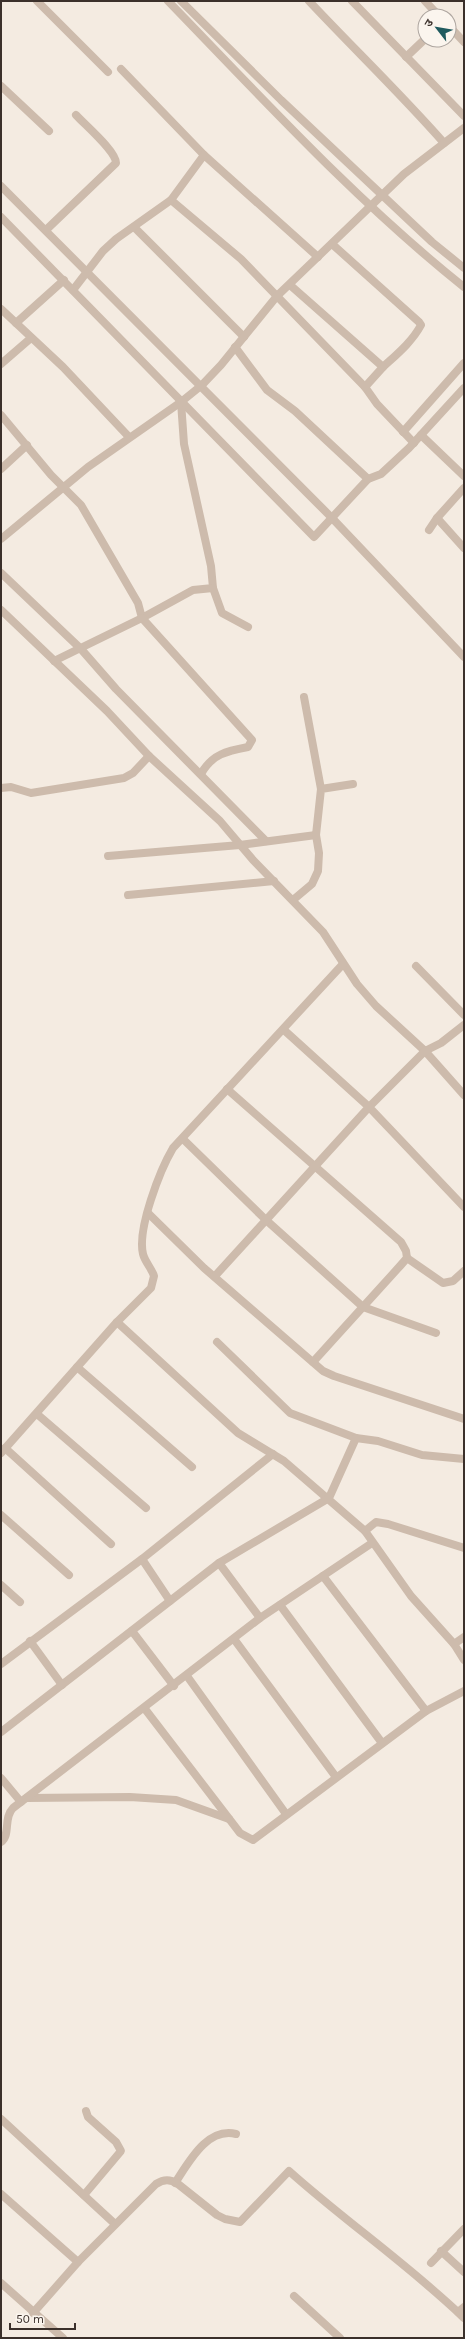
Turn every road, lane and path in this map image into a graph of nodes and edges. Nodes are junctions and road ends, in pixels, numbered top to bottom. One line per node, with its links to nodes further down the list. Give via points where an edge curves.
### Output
1 (37, 1): 11 (street)
2 (168, 1): 22 (street)
3 (181, 1): 20 (street, via 281,100)
4 (309, 1): 17 (street, via 402,95)
5 (352, 1): 9 (street)
6 (457, 35): 7 (street)
7 (464, 42)
8 (417, 46): 9 (street)
9 (406, 56): 14 (street)
10 (121, 69): 18 (street)
11 (108, 72)
12 (1, 86): 16 (street)
13 (76, 116): 25 (street, via 110,151 116,163)
14 (464, 116)
15 (464, 128): 17 (street)
16 (49, 131)
17 (444, 143): 20 (street)
18 (204, 155): 21 (street); 27 (street)
19 (1, 186): 25 (street)
20 (383, 194): 22 (street); 28 (street, via 432,242)
21 (171, 200): 24 (street); 34 (street, via 241,259)
22 (371, 206): 26 (street); 32 (street)
23 (1, 217): 30 (street)
24 (134, 227): 29 (street, via 116,239); 37 (street)
25 (46, 230): 29 (street)
26 (332, 244): 27 (street); 42 (street, via 419,322 418,330)
27 (318, 257): 31 (street)
28 (464, 268)
29 (87, 271): 33 (street); 43 (street)
30 (64, 280): 33 (street); 36 (street)
31 (290, 285): 34 (street); 42 (street)
32 (464, 287)
33 (73, 290): 46 (street)
34 (276, 296): 37 (street); 44 (street)
35 (1, 309): 36 (street)
36 (16, 323): 38 (street)
37 (244, 337): 39 (street)
38 (32, 338): 41 (street); 50 (street)
39 (235, 347): 43 (street); 55 (street, via 268,390 295,411)
40 (464, 363): 48 (street)
41 (1, 364)
42 (383, 367): 44 (street)
43 (202, 385): 46 (street); 58 (street)
44 (365, 387): 48 (street)
45 (464, 388): 49 (street)
46 (181, 402): 50 (street); 58 (street, via 314,537); 64 (street, via 184,444 211,566)
47 (1, 415): 52 (street)
48 (403, 432): 51 (street)
49 (421, 435): 51 (street); 54 (street)
50 (129, 437): 56 (street, via 88,467)
51 (414, 443): 55 (street, via 381,474)
52 (27, 445): 53 (street); 56 (street, via 51,475)
53 (1, 469)
54 (464, 476)
55 (368, 479): 58 (street)
56 (66, 488): 61 (street); 66 (street, via 81,505 102,540 138,603)
57 (464, 488): 59 (street)
58 (332, 518): 69 (street)
59 (437, 518): 60 (street); 62 (street)
60 (429, 530)
61 (1, 539)
62 (464, 548)
63 (1, 573): 68 (street)
64 (213, 588): 66 (street, via 193,590); 67 (street, via 222,612)
65 (1, 610): 70 (street)
66 (142, 618): 68 (street); 73 (street, via 252,740 248,747 213,758)
67 (248, 627)
68 (81, 649): 70 (street); 73 (street, via 116,689)
69 (464, 657)
70 (54, 661): 72 (street, via 107,711)
71 (304, 697): 76 (street)
72 (149, 756): 75 (street, via 133,773 124,778 31,793 12,787); 79 (street, via 220,821)
73 (201, 774): 78 (street)
74 (353, 784): 76 (street)
75 (1, 788)
76 (321, 789): 77 (street)
77 (316, 835): 78 (street); 83 (street, via 318,871 312,884)
78 (266, 841): 79 (street)
79 (240, 845): 80 (street); 81 (street)
80 (108, 856)
81 (274, 881): 82 (street); 83 (street)
82 (128, 895)
83 (293, 900): 84 (street, via 323,932)
84 (343, 964): 88 (street); 89 (street, via 376,1006)
85 (416, 966): 86 (street)
86 (464, 1015)
87 (464, 1025): 89 (street, via 441,1043)
88 (284, 1030): 90 (street); 92 (street)
89 (425, 1051): 91 (street); 92 (street)
90 (227, 1089): 93 (street); 94 (street)
91 (464, 1095)
92 (369, 1107): 94 (street); 95 (street)
93 (183, 1139): 96 (street, via 173,1148 165,1162); 97 (street)
94 (314, 1167): 97 (street); 98 (street, via 401,1242)
95 (464, 1207)
96 (148, 1213): 100 (street); 102 (street, via 143,1254 152,1271 154,1283)
97 (266, 1220): 100 (street); 101 (street)
98 (407, 1258): 99 (street, via 443,1283 453,1281); 101 (street)
99 (464, 1271)
100 (214, 1276): 105 (street)
101 (363, 1307): 103 (street); 105 (street)
102 (117, 1322): 106 (street); 111 (street, via 238,1433)
103 (436, 1333)
104 (217, 1342): 109 (street, via 290,1413)
105 (312, 1362): 108 (street, via 334,1376)
106 (77, 1367): 107 (street); 113 (street)
107 (37, 1414): 110 (street); 115 (street)
108 (464, 1419)
109 (356, 1438): 112 (street, via 378,1441 422,1455); 114 (street)
110 (3, 1451): 119 (street)
111 (273, 1454): 114 (street); 121 (street)
112 (464, 1459)
113 (192, 1467)
114 (329, 1498): 117 (street, via 340,1511); 122 (street)
115 (146, 1508)
116 (1, 1515): 123 (street)
117 (365, 1530): 118 (street); 120 (street, via 376,1522 382,1523)
118 (372, 1543): 124 (street); 134 (street, via 411,1596)
119 (111, 1544)
120 (464, 1548)
121 (142, 1559): 126 (street); 133 (street)
122 (219, 1563): 126 (street); 129 (street)
123 (69, 1575)
124 (323, 1576): 128 (street); 142 (street)
125 (1, 1585): 127 (street)
126 (170, 1601): 130 (street)
127 (20, 1602)
128 (280, 1605): 129 (street); 144 (street)
129 (260, 1618): 132 (street)
130 (132, 1631): 138 (street); 139 (street)
131 (464, 1637): 134 (street)
132 (234, 1639): 137 (street); 145 (street)
133 (30, 1641): 136 (street); 138 (street)
134 (454, 1644): 135 (street)
135 (464, 1660)
136 (1, 1664)
137 (187, 1676): 139 (street); 148 (street)
138 (62, 1685): 143 (street)
139 (174, 1686): 141 (street)
140 (464, 1691): 142 (street)
141 (145, 1709): 147 (street); 149 (street)
142 (426, 1711): 144 (street)
143 (1, 1732)
144 (382, 1743): 145 (street)
145 (336, 1777): 148 (street)
146 (1, 1778): 147 (street)
147 (24, 1800): 149 (street, via 130,1797 176,1800); 150 (street, via 7,1815 6,1835)
148 (286, 1814): 149 (street, via 253,1840 240,1833)
149 (229, 1819)
150 (1, 1842)
151 (86, 2112): 156 (street, via 88,2117 116,2142 121,2151)
152 (1, 2119): 156 (street)
153 (236, 2134): 154 (street, via 220,2133 208,2140)
154 (175, 2182): 157 (street, via 163,2180 156,2184); 165 (street, via 217,2215 240,2222 289,2171)
155 (1, 2194): 160 (street)
156 (84, 2195): 157 (street)
157 (115, 2224): 160 (street)
158 (464, 2229): 159 (street)
159 (441, 2251): 161 (street); 162 (street)
160 (78, 2262): 166 (street)
161 (431, 2263)
162 (464, 2272)
163 (1, 2283): 166 (street)
164 (294, 2296): 168 (street)
165 (462, 2312)
166 (33, 2313): 167 (street)
167 (62, 2338)
168 (340, 2338)

